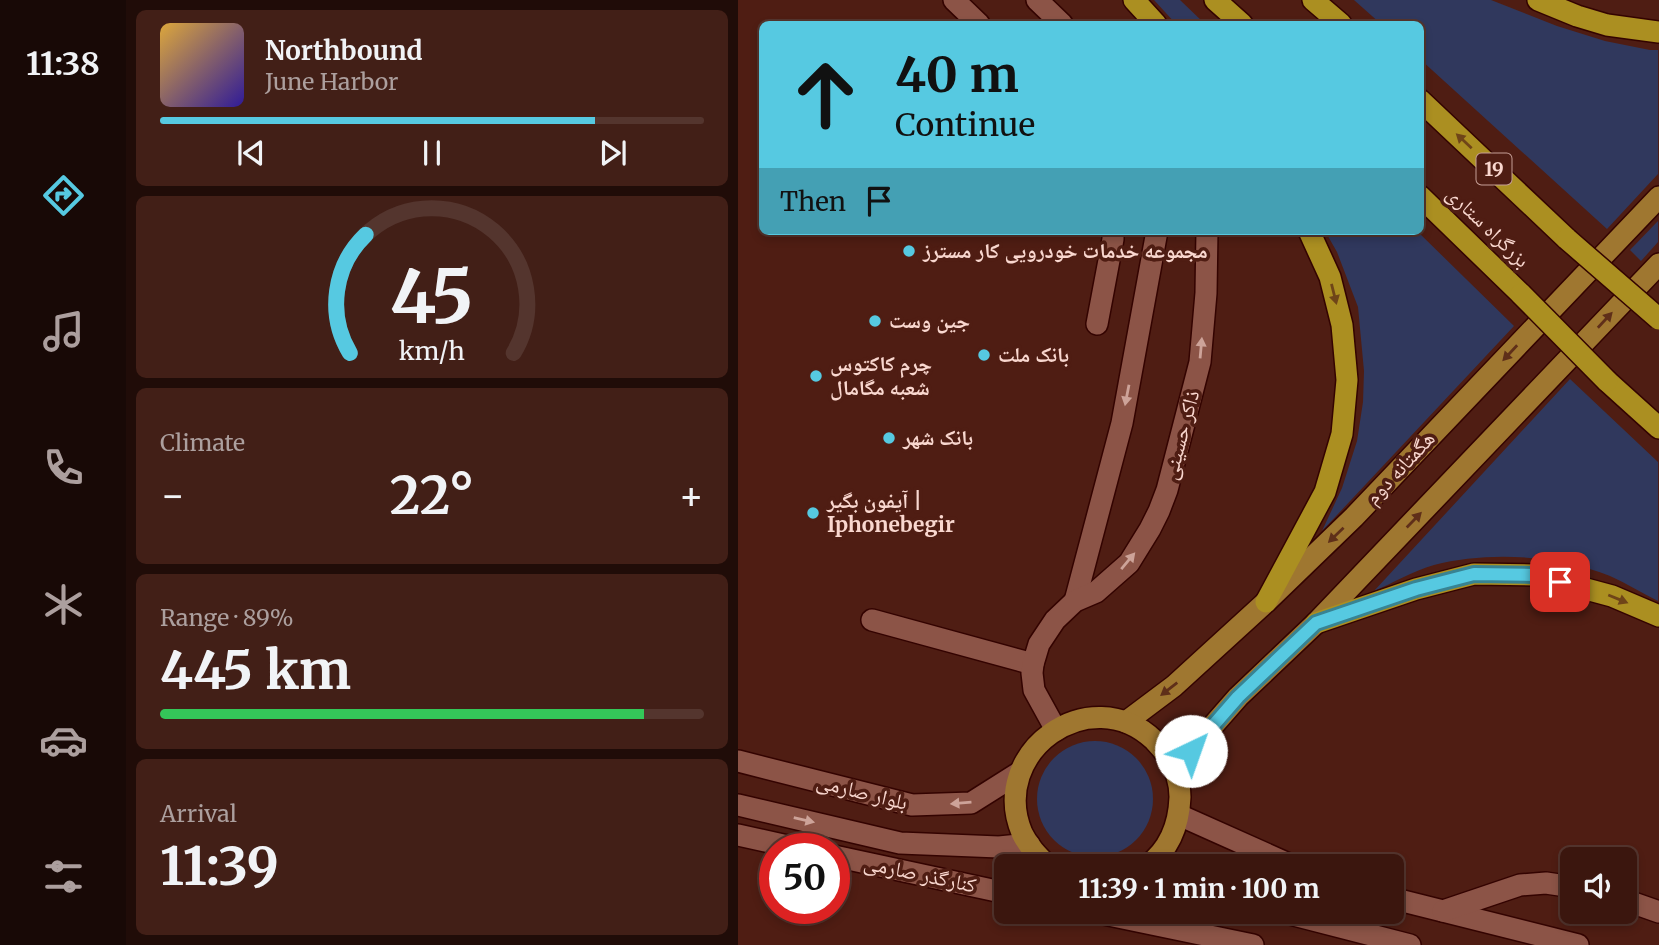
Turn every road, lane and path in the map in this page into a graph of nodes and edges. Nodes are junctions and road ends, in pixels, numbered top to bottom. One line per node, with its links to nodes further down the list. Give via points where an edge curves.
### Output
1 (954, 0): 7 (street)
2 (1037, 0): 8 (street)
3 (1134, 0): 9 (highway)
4 (1215, 0): 10 (highway)
5 (1313, 0): 11 (highway)
6 (1538, 0): 12 (highway, via 1608,25)
7 (976, 21)
8 (1059, 21)
9 (1153, 21)
10 (1239, 21)
11 (1338, 21)
12 (1658, 32)
13 (1424, 104): 21 (highway, 19, one-way to 13, bridge)
14 (1658, 197): 25 (main road, هگمتانه دوم, one-way to 25, via 1354,517)
15 (1424, 200): 23 (highway, بزرگراه ستاری, bridge)
16 (1113, 235): 22 (street)
17 (1156, 235): 24 (street, ذاکر حسینی, one-way to 24, via 1122,423)
18 (1207, 235): 24 (street, ذاکر حسینی, one-way to 18, via 1096,592 1129,563 1167,490 1200,362)
19 (1311, 235): 25 (highway, one-way to 25, via 1330,277 1342,325 1347,380 1342,434 1325,492)
20 (1658, 264): 28 (main road, one-way to 20)
21 (1658, 319)
22 (1097, 324)
23 (1658, 428)
24 (1075, 601): 29 (street, ذاکر حسینی, via 1055,620 1039,644)
25 (1266, 602): 30 (main road, هگمتانه دوم, one-way to 30, via 1174,686)
26 (1658, 616): 28 (highway, one-way to 26, via 1474,574 1534,575 1612,596)
27 (872, 620): 29 (street)
28 (1316, 623): 33 (main road, via 1238,697)
29 (1033, 664): 31 (street, via 1034,691)
30 (1126, 722): 31 (main road, via 1083,719); 33 (main road, via 1163,749)
31 (1056, 730): 34 (main road, via 1030,753)
32 (738, 761): 34 (street, بلوار صارمی, one-way to 32, via 971,803 912,805)
33 (1175, 769): 36 (main road)
34 (1020, 772): 39 (main road, via 1017,813)
35 (738, 805): 39 (street, بلوار صارمی, one-way to 39, via 901,843)
36 (1179, 815): 41 (main road); 42 (street)
37 (738, 835): 38 (street)
38 (759, 840)
39 (1029, 844): 40 (main road)
40 (1036, 854)
41 (1160, 854)
42 (1266, 854)
43 (850, 859): 45 (street, کنارگذر صارمی)
44 (1560, 885): 48 (street, via 1520,885)
45 (994, 890)
46 (1404, 901): 48 (street)
47 (1637, 904): 49 (street)
48 (1443, 911): 54 (street)
49 (1658, 912)
50 (1151, 924): 52 (street)
51 (1329, 924): 53 (street)
52 (1252, 945)
53 (1410, 945)
54 (1578, 945)

